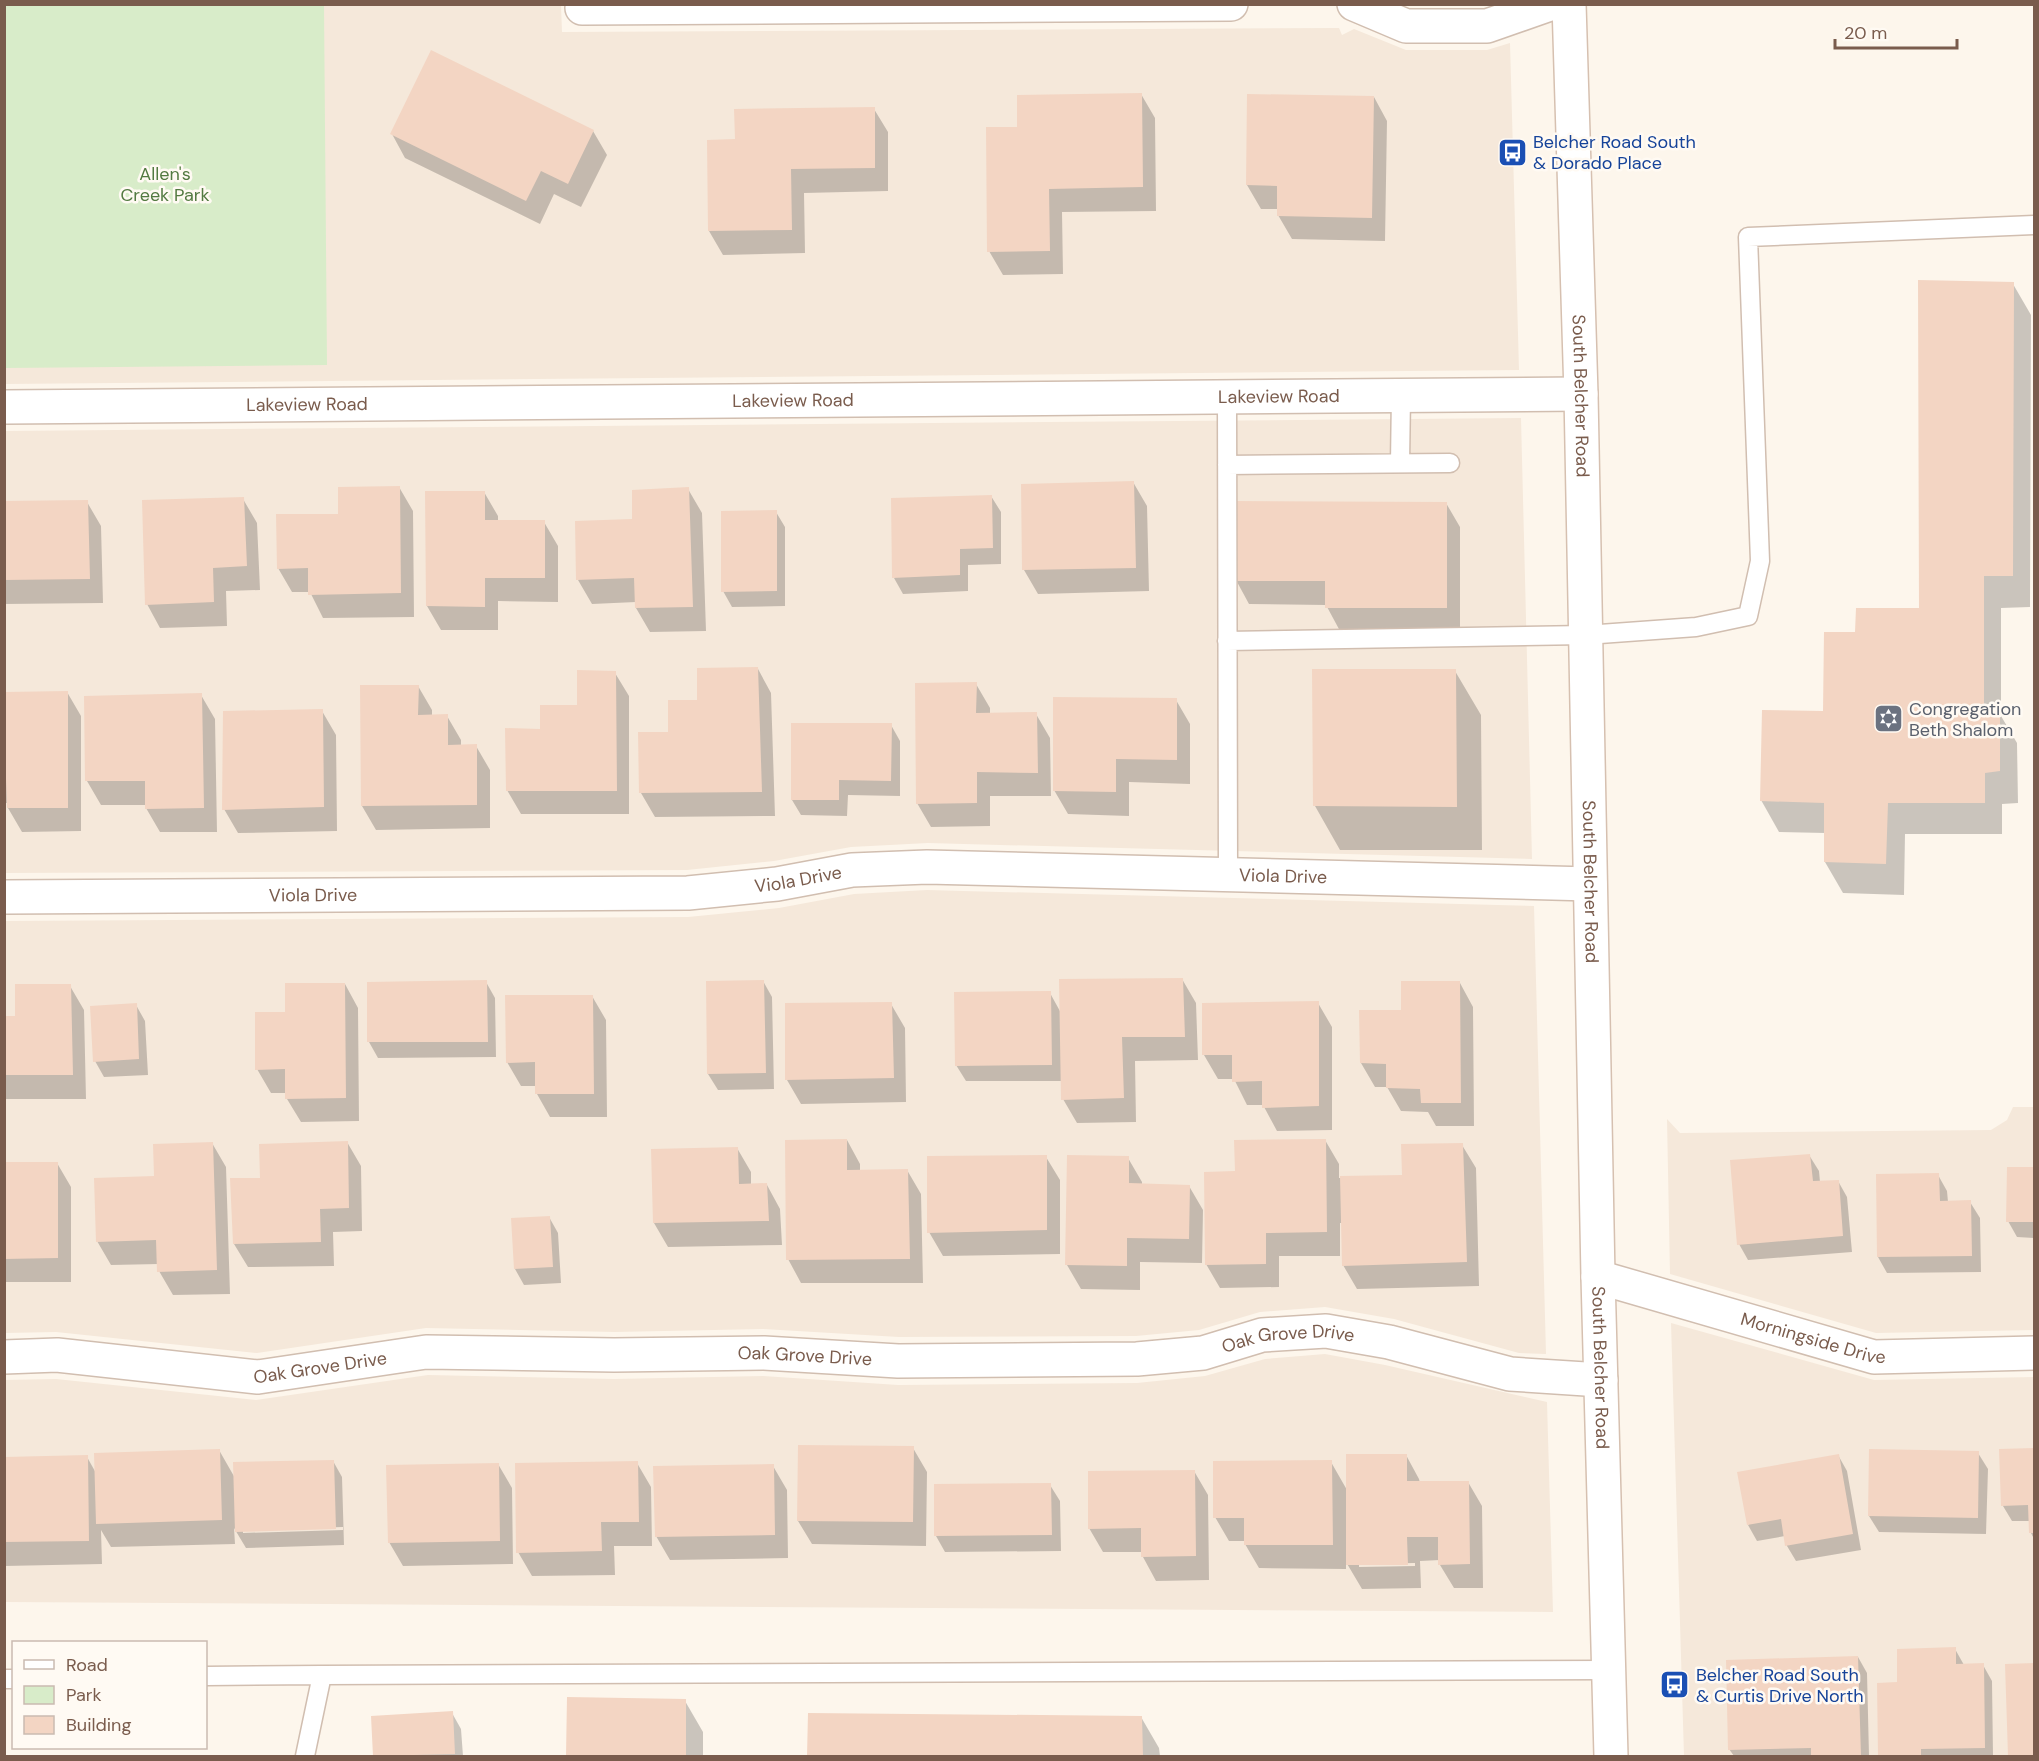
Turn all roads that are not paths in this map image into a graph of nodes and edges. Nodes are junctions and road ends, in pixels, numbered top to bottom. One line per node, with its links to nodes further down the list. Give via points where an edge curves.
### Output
1 (1231, 4): 5 (street)
2 (1354, 4): 3 (street, via 1406,26 1487,26)
3 (1550, 4)
4 (1569, 4): 7 (street, South Belcher Road)
5 (582, 8)
6 (2034, 225): 14 (lane, via 1748,237 1760,561 1748,616 1696,627)
7 (1581, 394): 8 (street, Lakeview Road); 14 (street, South Belcher Road)
8 (1401, 395): 9 (street, Lakeview Road); 12 (lane)
9 (1227, 396): 10 (street, Lakeview Road); 13 (lane)
10 (4, 407)
11 (1450, 463): 12 (lane)
12 (1400, 464): 13 (lane)
13 (1227, 465): 15 (lane)
14 (1586, 635): 15 (lane); 17 (street, South Belcher Road)
15 (1227, 641): 16 (lane)
16 (1228, 874): 17 (street, Viola Drive); 18 (street, Viola Drive, via 927,867 852,870 777,884 688,893)
17 (1590, 884): 19 (street, South Belcher Road)
18 (4, 897)
19 (1598, 1277): 20 (street, Morningside Drive, via 1874,1357); 22 (street, South Belcher Road)
20 (2034, 1353)
21 (4, 1357): 22 (street, Oak Grove Drive, via 57,1355 258,1377 426,1352 764,1353 898,1361 1137,1359 1203,1353 1262,1335 1326,1331 1389,1342 1510,1374)
22 (1601, 1380): 23 (street, South Belcher Road)
23 (1610, 1670): 24 (lane); 27 (street, South Belcher Road)
24 (322, 1675): 25 (lane); 26 (lane)
25 (207, 1676)
26 (305, 1756)
27 (1611, 1756)

